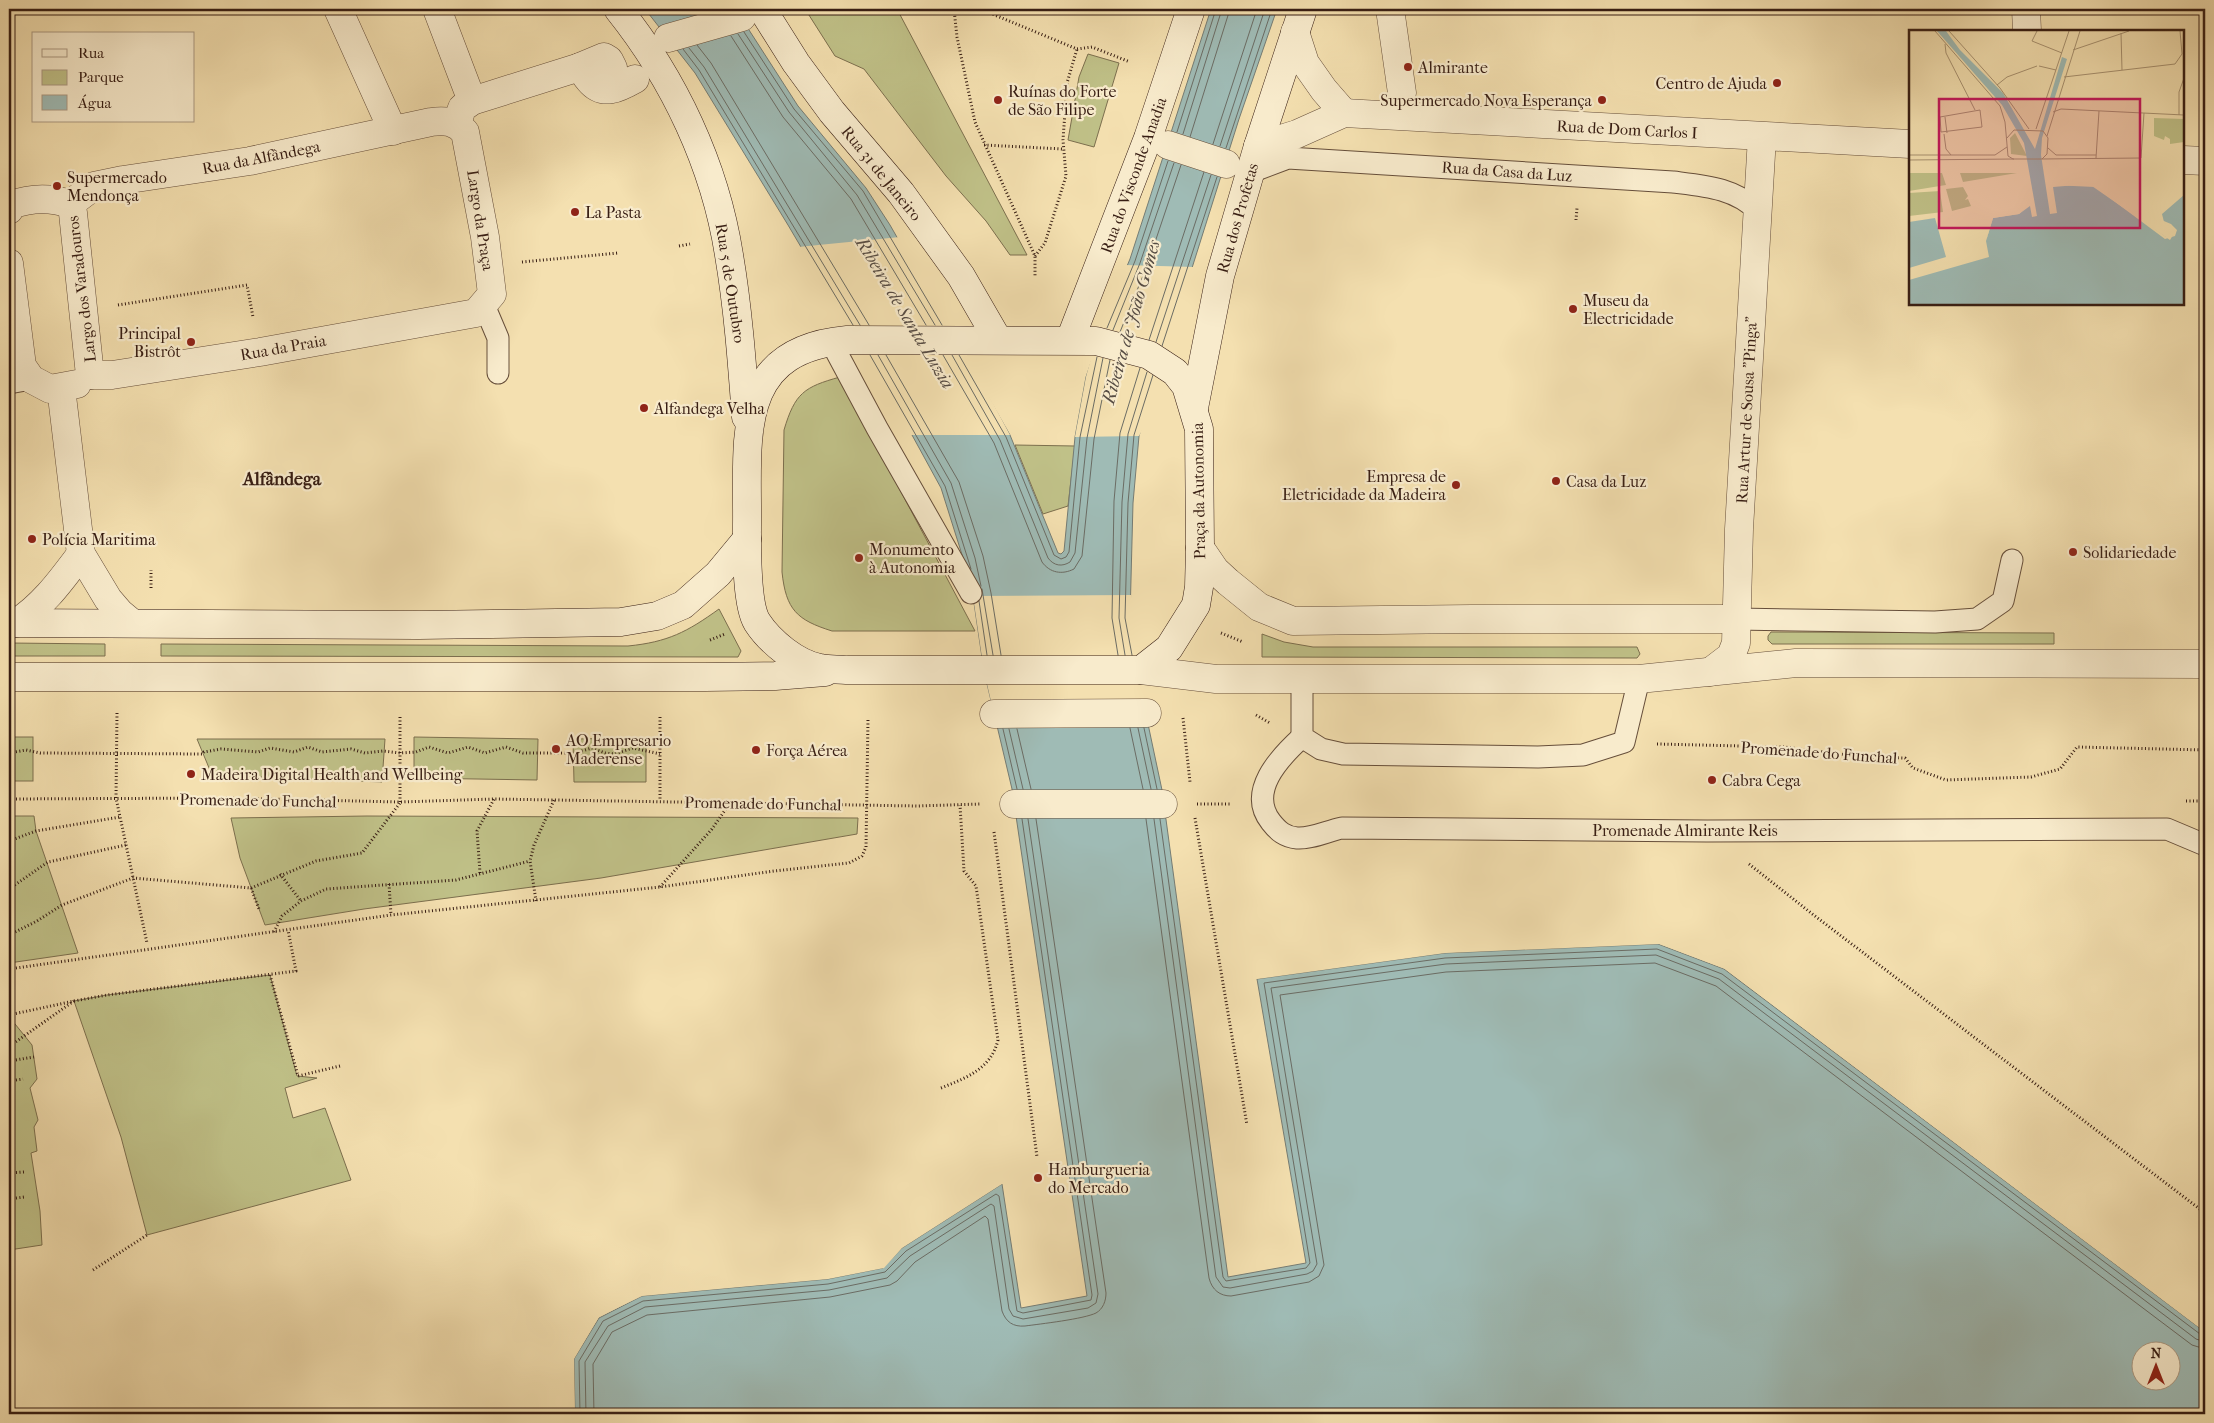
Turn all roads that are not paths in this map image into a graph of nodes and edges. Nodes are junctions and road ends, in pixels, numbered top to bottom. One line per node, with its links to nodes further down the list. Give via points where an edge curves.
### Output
1 (338, 9): 16 (street)
2 (437, 9): 13 (street)
3 (618, 9): 38 (street, Rua 5 de Outubro, via 668,82 686,115 707,170 729,254)
4 (1191, 9): 31 (street, Rua do Visconde Anadia)
5 (1390, 9): 12 (street)
6 (2026, 9): 9 (street)
7 (752, 13): 10 (street); 30 (street, Rua 31 de Janeiro, via 901,193 962,276)
8 (1299, 20): 14 (street, via 1305,63); 20 (street, Rua dos Profetas)
9 (2027, 30)
10 (668, 38)
11 (622, 77): 13 (street, via 618,88 601,90 589,82 580,67)
12 (1402, 93)
13 (472, 101): 15 (street, via 462,108)
14 (1344, 113): 17 (street, Rua de Dom Carlos I); 20 (street, Rua de Dom Carlos I, via 1297,134)
15 (457, 124): 16 (street, Rua da Alfândega, via 439,121); 29 (street, Largo da Praça, via 465,132 469,151 492,294)
16 (393, 131): 24 (street, Rua da Alfândega, via 250,161 94,186)
17 (1762, 137): 18 (street, Rua de Dom Carlos I); 26 (street, Rua Artur de Sousa "Pinga")
18 (1909, 144)
19 (1168, 145): 23 (street)
20 (1258, 146): 23 (street, Rua dos Profetas)
21 (2184, 160): 22 (street)
22 (2205, 161)
23 (1238, 168): 26 (lane, Rua da Casa da Luz, via 1288,158 1664,182 1708,186 1736,194); 37 (street, Rua dos Profetas)
24 (70, 204): 25 (street, Largo dos Varadouros, via 40,198 22,200); 34 (street, Largo dos Varadouros)
25 (9, 206)
26 (1758, 211): 44 (street, Rua Artur de Sousa "Pinga")
27 (9, 263): 28 (street)
28 (11, 306): 35 (street, via 22,366)
29 (480, 309): 33 (lane, via 498,338); 34 (street, Rua da Praia, via 260,352 112,375)
30 (998, 340): 31 (street, Praça da Autonomia); 32 (street, Praça da Autonomia)
31 (1083, 340): 37 (street, Praça da Autonomia, via 1149,354 1168,366 1186,386)
32 (839, 341): 38 (street, Praça da Autonomia, via 811,346 782,361 761,388 752,408); 43 (lane, via 881,436)
33 (498, 373)
34 (90, 375): 36 (street, Largo dos Varadouros, via 75,386)
35 (20, 381): 36 (street, via 50,390)
36 (61, 388): 41 (street)
37 (1194, 408): 40 (street, Praça da Autonomia, via 1199,429)
38 (748, 432): 39 (street, Praça da Autonomia)
39 (747, 539): 46 (street, via 718,574 683,605 656,616 621,622 419,625); 48 (street, Praça da Autonomia, via 749,588 756,620 765,633 793,656 819,668)
40 (1200, 548): 44 (street, via 1215,570 1259,607 1293,622); 49 (street, Praça da Autonomia, via 1196,605 1169,648)
41 (81, 554): 45 (street, via 33,612); 46 (street, via 108,599)
42 (2012, 560): 44 (lane, via 2003,601 1976,620)
43 (971, 593)
44 (1736, 620): 50 (street, Rua Artur de Sousa "Pinga", via 1736,643 1731,656)
45 (13, 623): 46 (street)
46 (132, 623)
47 (2204, 665): 50 (street, via 1796,663)
48 (846, 670): 49 (street, Praça da Autonomia); 51 (street, via 705,677)
49 (1141, 670): 52 (street, via 1216,679)
50 (1710, 672): 53 (street)
51 (9, 676)
52 (1302, 679): 53 (street); 56 (lane)
53 (1638, 679): 56 (lane, via 1624,742 1583,755 1343,754 1321,749)
54 (1147, 713): 55 (street)
55 (994, 714)
56 (1302, 737): 59 (lane, Promenade Almirante Reis, via 1276,764 1265,785 1261,804 1264,814 1277,830 1296,838 1342,828 1707,831 2167,829)
57 (1014, 804): 58 (street)
58 (1164, 804)
59 (2205, 845)

